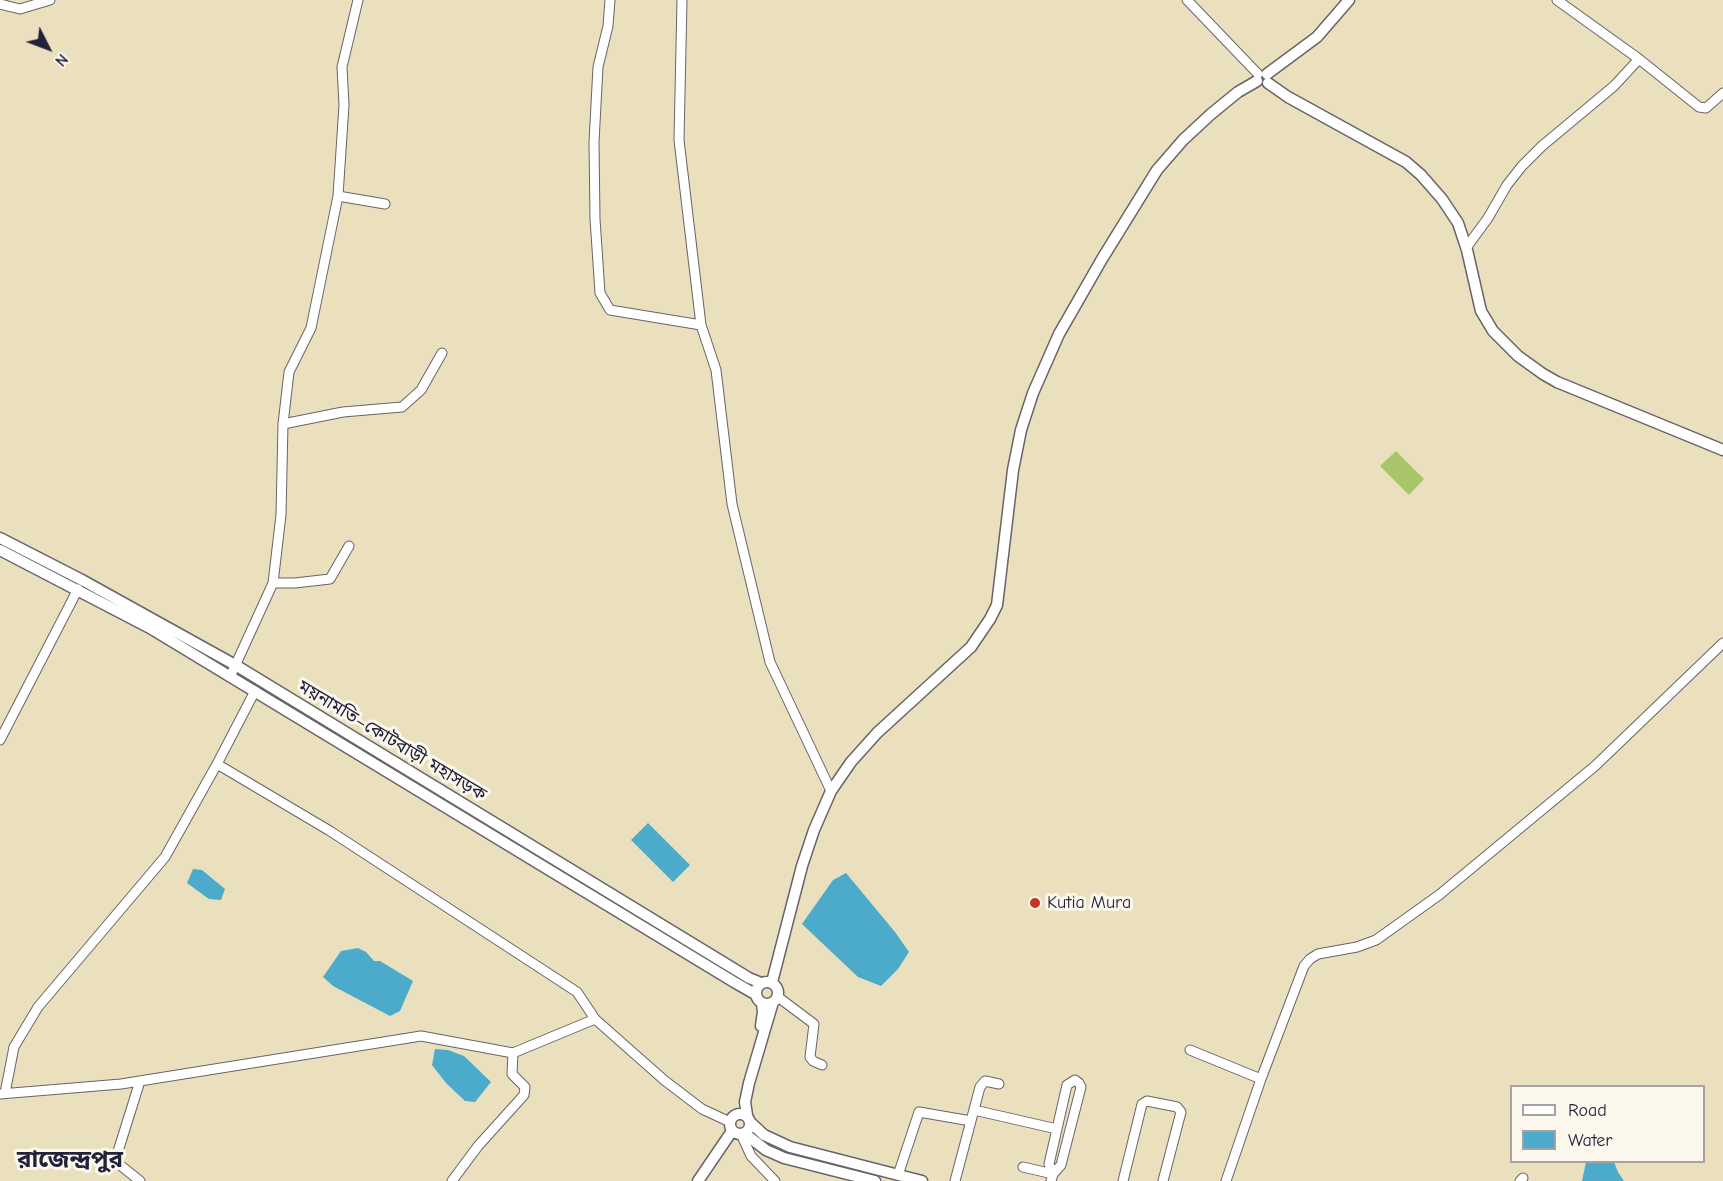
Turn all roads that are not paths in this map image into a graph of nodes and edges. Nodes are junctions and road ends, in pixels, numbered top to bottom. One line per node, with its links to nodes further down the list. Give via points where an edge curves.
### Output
1 (50, 0): 8 (street, via 20,9)
2 (358, 0): 12 (street, via 342,67 344,105)
3 (610, 0): 15 (street, via 598,67 594,142 600,292 610,310)
4 (682, 0): 15 (street, via 679,140)
5 (1187, 0): 10 (street)
6 (1349, 0): 10 (main road, via 1317,37)
7 (1557, 0): 9 (street)
8 (0, 4)
9 (1639, 58): 11 (street, via 1699,107 1706,108); 14 (street, via 1614,86 1522,166)
10 (1263, 78): 14 (main road, via 1288,97 1406,162 1442,199 1458,223); 30 (main road, via 1211,114 1157,170 1059,334 1021,430 1012,470 997,605 990,619 971,647 877,733)
11 (1723, 93)
12 (338, 196): 13 (street); 17 (street, via 311,328 289,372)
13 (385, 204)
14 (1466, 248): 18 (main road, via 1481,311 1493,331 1518,356 1557,381)
15 (701, 325): 30 (street, via 716,370 732,504 770,662)
16 (442, 353): 17 (street, via 421,390 402,407 343,411)
17 (283, 424): 22 (street, via 281,515)
18 (1723, 450)
19 (0, 538): 25 (main road, ময়নামতি–কোটবাড়ী মহাসড়ক)
20 (349, 546): 22 (street, via 330,579)
21 (0, 550): 23 (main road, ময়নামতি–কোটবাড়ী মহাসড়ক)
22 (273, 583): 25 (street)
23 (78, 589): 26 (main road, ময়নামতি–কোটবাড়ী মহাসড়ক); 28 (street)
24 (1723, 643): 38 (street, via 1595,766 1439,894 1376,940 1310,959)
25 (237, 666): 26 (street); 31 (main road, ময়নামতি–কোটবাড়ী মহাসড়ক)
26 (230, 676): 27 (main road, ময়নামতি–কোটবাড়ী মহাসড়ক)
27 (255, 691): 29 (street); 31 (main road, ময়নামতি–কোটবাড়ী মহাসড়ক)
28 (0, 740)
29 (218, 764): 34 (street, via 330,831 577,992); 41 (street, via 165,857 38,1007 14,1047)
30 (831, 791): 32 (main road, via 814,830)
31 (436, 794): 32 (main road, ময়নামতি–কোটবাড়ী মহাসড়ক, via 578,872 749,978); 33 (main road, ময়নামতি–কোটবাড়ী মহাসড়ক)
32 (766, 983): 33 (main road, via 757,987); 33 (main road, via 778,990)
33 (767, 999): 37 (street, via 814,1024 810,1057); 44 (main road)
34 (595, 1019): 36 (street); 44 (street, via 702,1110)
35 (1190, 1050): 38 (street)
36 (513, 1053): 39 (street, via 421,1036); 50 (street, via 512,1074 525,1087 524,1095)
37 (822, 1065)
38 (1261, 1079): 58 (street)
39 (140, 1081): 41 (street); 49 (street, via 115,1161)
40 (999, 1084): 42 (street, via 982,1083)
41 (2, 1093)
42 (974, 1110): 43 (street); 45 (street)
43 (971, 1121): 47 (street, via 919,1112); 55 (street)
44 (740, 1124): 47 (main road, via 790,1147); 51 (main road); 52 (street, via 751,1156); 53 (main road, via 766,1150 784,1158)
45 (1057, 1129): 48 (street, via 1049,1164); 48 (street, via 1067,1085 1075,1080 1081,1087 1061,1166)
46 (1023, 1167): 48 (street)
47 (898, 1175): 54 (main road)
48 (1052, 1178)
49 (140, 1181)
50 (452, 1181)
51 (698, 1181)
52 (775, 1181)
53 (875, 1181)
54 (922, 1181)
55 (956, 1181)
56 (1123, 1181): 57 (street, via 1142,1104 1147,1101 1177,1107 1181,1112)
57 (1163, 1181)
58 (1226, 1181)

